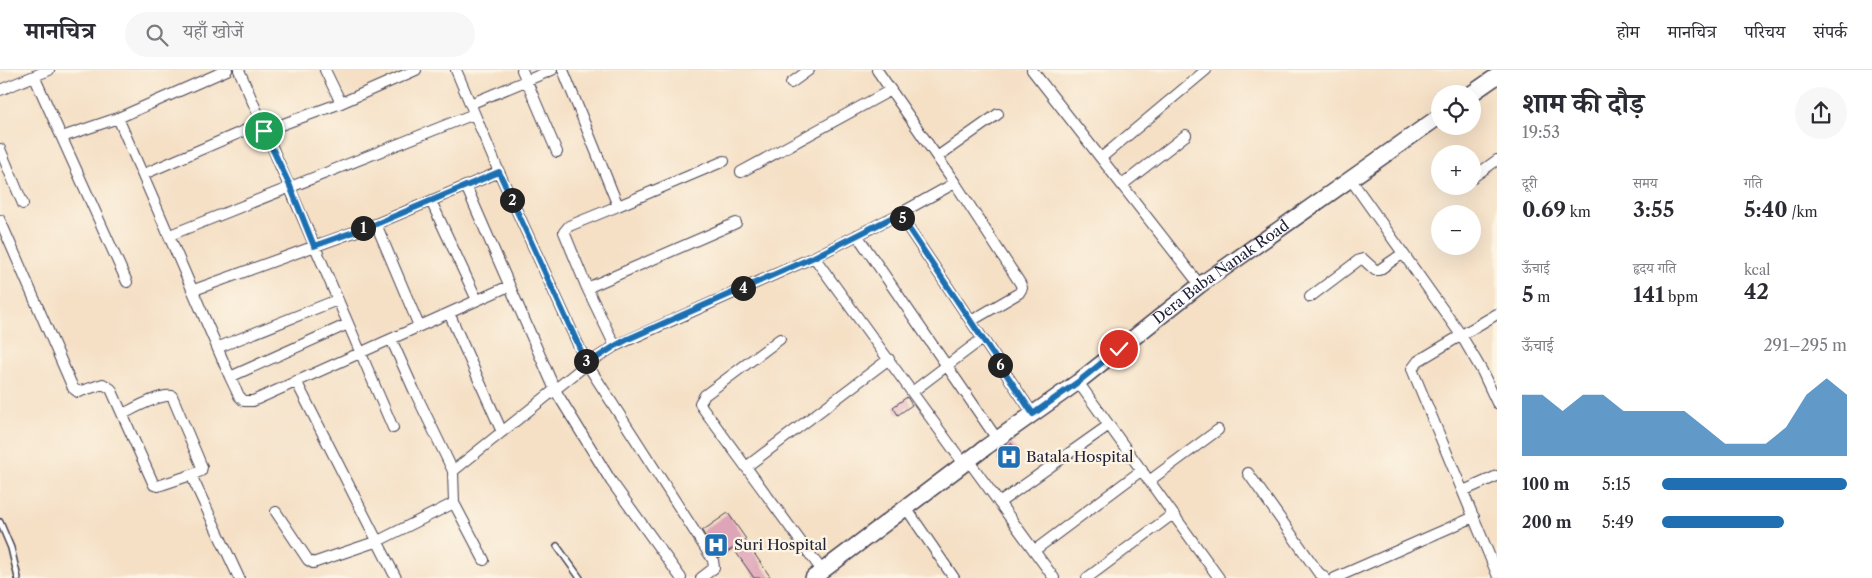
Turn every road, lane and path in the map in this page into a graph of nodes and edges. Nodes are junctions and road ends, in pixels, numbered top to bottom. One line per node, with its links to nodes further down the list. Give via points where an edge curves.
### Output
1 (49, 70): 14 (street)
2 (227, 70): 24 (street)
3 (238, 70): 26 (street)
4 (325, 70): 21 (street)
5 (416, 70): 21 (street)
6 (456, 70): 22 (street)
7 (522, 70): 16 (street)
8 (552, 70): 16 (street)
9 (563, 70): 46 (street)
10 (809, 70): 17 (street)
11 (877, 70): 20 (street)
12 (1032, 70): 32 (street)
13 (1206, 70): 32 (street)
14 (34, 76): 19 (street); 28 (street)
15 (1497, 76): 18 (main road)
16 (526, 81): 22 (street); 30 (street)
17 (791, 83)
18 (1481, 87)
19 (0, 90)
20 (891, 90): 31 (street); 36 (street)
21 (341, 103): 26 (street)
22 (472, 109): 35 (street); 42 (street)
23 (998, 114): 31 (street)
24 (118, 118): 28 (street); 38 (street)
25 (1431, 122): 39 (main road, Dera Baba Nanak Road)
26 (263, 127): 38 (street); 42 (street)
27 (1186, 135): 41 (street)
28 (62, 137): 56 (street)
29 (0, 149): 45 (street)
30 (557, 152)
31 (937, 157): 40 (street)
32 (1101, 158): 41 (street)
33 (1497, 160): 37 (street)
34 (724, 161): 46 (street)
35 (499, 172): 43 (street); 77 (street)
36 (741, 172)
37 (1481, 172)
38 (144, 174): 51 (street)
39 (1351, 180): 54 (street); 57 (main road, Dera Baba Nanak Road)
40 (955, 183): 47 (street); 66 (street, via 1022,288 1019,293)
41 (1122, 185): 57 (street)
42 (290, 186): 51 (street); 53 (street)
43 (466, 186): 44 (street); 58 (street)
44 (431, 201): 50 (street); 63 (street)
45 (23, 204)
46 (618, 206): 59 (street, via 569,226 564,232)
47 (899, 214): 52 (street); 66 (street)
48 (0, 220): 85 (street, via 73,388 78,392 107,385)
49 (736, 223): 59 (street)
50 (376, 224): 53 (street); 68 (street)
51 (170, 235): 60 (street)
52 (857, 235): 55 (street); 78 (street)
53 (314, 246): 60 (street); 62 (street)
54 (1402, 254): 61 (street, via 1379,270 1363,259 1359,260); 69 (street)
55 (814, 257): 73 (street); 76 (street)
56 (127, 282)
57 (1200, 285): 81 (main road, Dera Baba Nanak Road)
58 (509, 286): 63 (street); 82 (street)
59 (587, 288): 73 (street)
60 (194, 290): 74 (street)
61 (1310, 297)
62 (337, 300): 67 (street); 74 (street)
63 (477, 300): 64 (street)
64 (449, 313): 68 (street); 90 (street)
65 (1497, 314): 69 (street)
66 (971, 321): 70 (street)
67 (348, 324): 75 (street); 79 (street)
68 (419, 326): 71 (street)
69 (1462, 335): 84 (street); 100 (street, via 1418,361 1412,369)
70 (982, 338): 78 (street); 86 (street)
71 (391, 339): 75 (street); 95 (street)
72 (780, 339): 93 (street, via 705,395 700,403)
73 (615, 346): 77 (street)
74 (219, 347): 79 (street)
75 (360, 354): 80 (street); 88 (street)
76 (889, 359): 83 (street); 93 (street)
77 (587, 364): 82 (street); 119 (street, via 713,560 714,568)
78 (946, 366): 83 (street); 91 (street)
79 (230, 377): 80 (street, via 240,399 248,402)
80 (296, 381): 108 (street)
81 (1078, 382): 86 (main road, Dera Baba Nanak Road); 87 (street)
82 (555, 390): 90 (street); 118 (street, via 611,482)
83 (912, 392): 92 (street)
84 (1497, 403)
85 (122, 414): 97 (street, via 154,485); 97 (street, via 166,395 172,396 202,467 201,471)
86 (1033, 414): 91 (main road, Dera Baba Nanak Road)
87 (1109, 424): 94 (street); 102 (street)
88 (393, 428)
89 (1218, 430): 99 (street)
90 (502, 432): 95 (street)
91 (997, 439): 92 (main road, Dera Baba Nanak Road)
92 (966, 462): 102 (street); 103 (main road, Dera Baba Nanak Road)
93 (746, 467): 112 (street)
94 (1142, 470): 99 (street); 110 (street)
95 (453, 471): 101 (street)
96 (1248, 473): 124 (street)
97 (191, 475): 115 (street)
98 (1497, 476): 100 (street)
99 (1149, 481): 105 (street)
100 (1463, 492): 106 (street)
101 (454, 503): 108 (street); 111 (street)
102 (999, 503): 110 (street)
103 (906, 508): 112 (main road, Dera Baba Nanak Road); 120 (street)
104 (276, 512): 108 (street, via 312,563)
105 (1173, 514): 122 (street); 123 (street)
106 (1474, 517): 113 (street); 125 (street)
107 (0, 522): 114 (lane, via 11,548)
108 (378, 541): 116 (street)
109 (557, 546): 117 (lane)
110 (1035, 550): 121 (street)
111 (484, 560)
112 (818, 575)
113 (1496, 576)
114 (18, 578)
115 (239, 578)
116 (396, 578)
117 (580, 578)
118 (681, 578)
119 (701, 578)
120 (954, 578)
121 (1054, 578)
122 (1088, 578)
123 (1219, 578)
124 (1325, 578)
125 (1335, 578)

